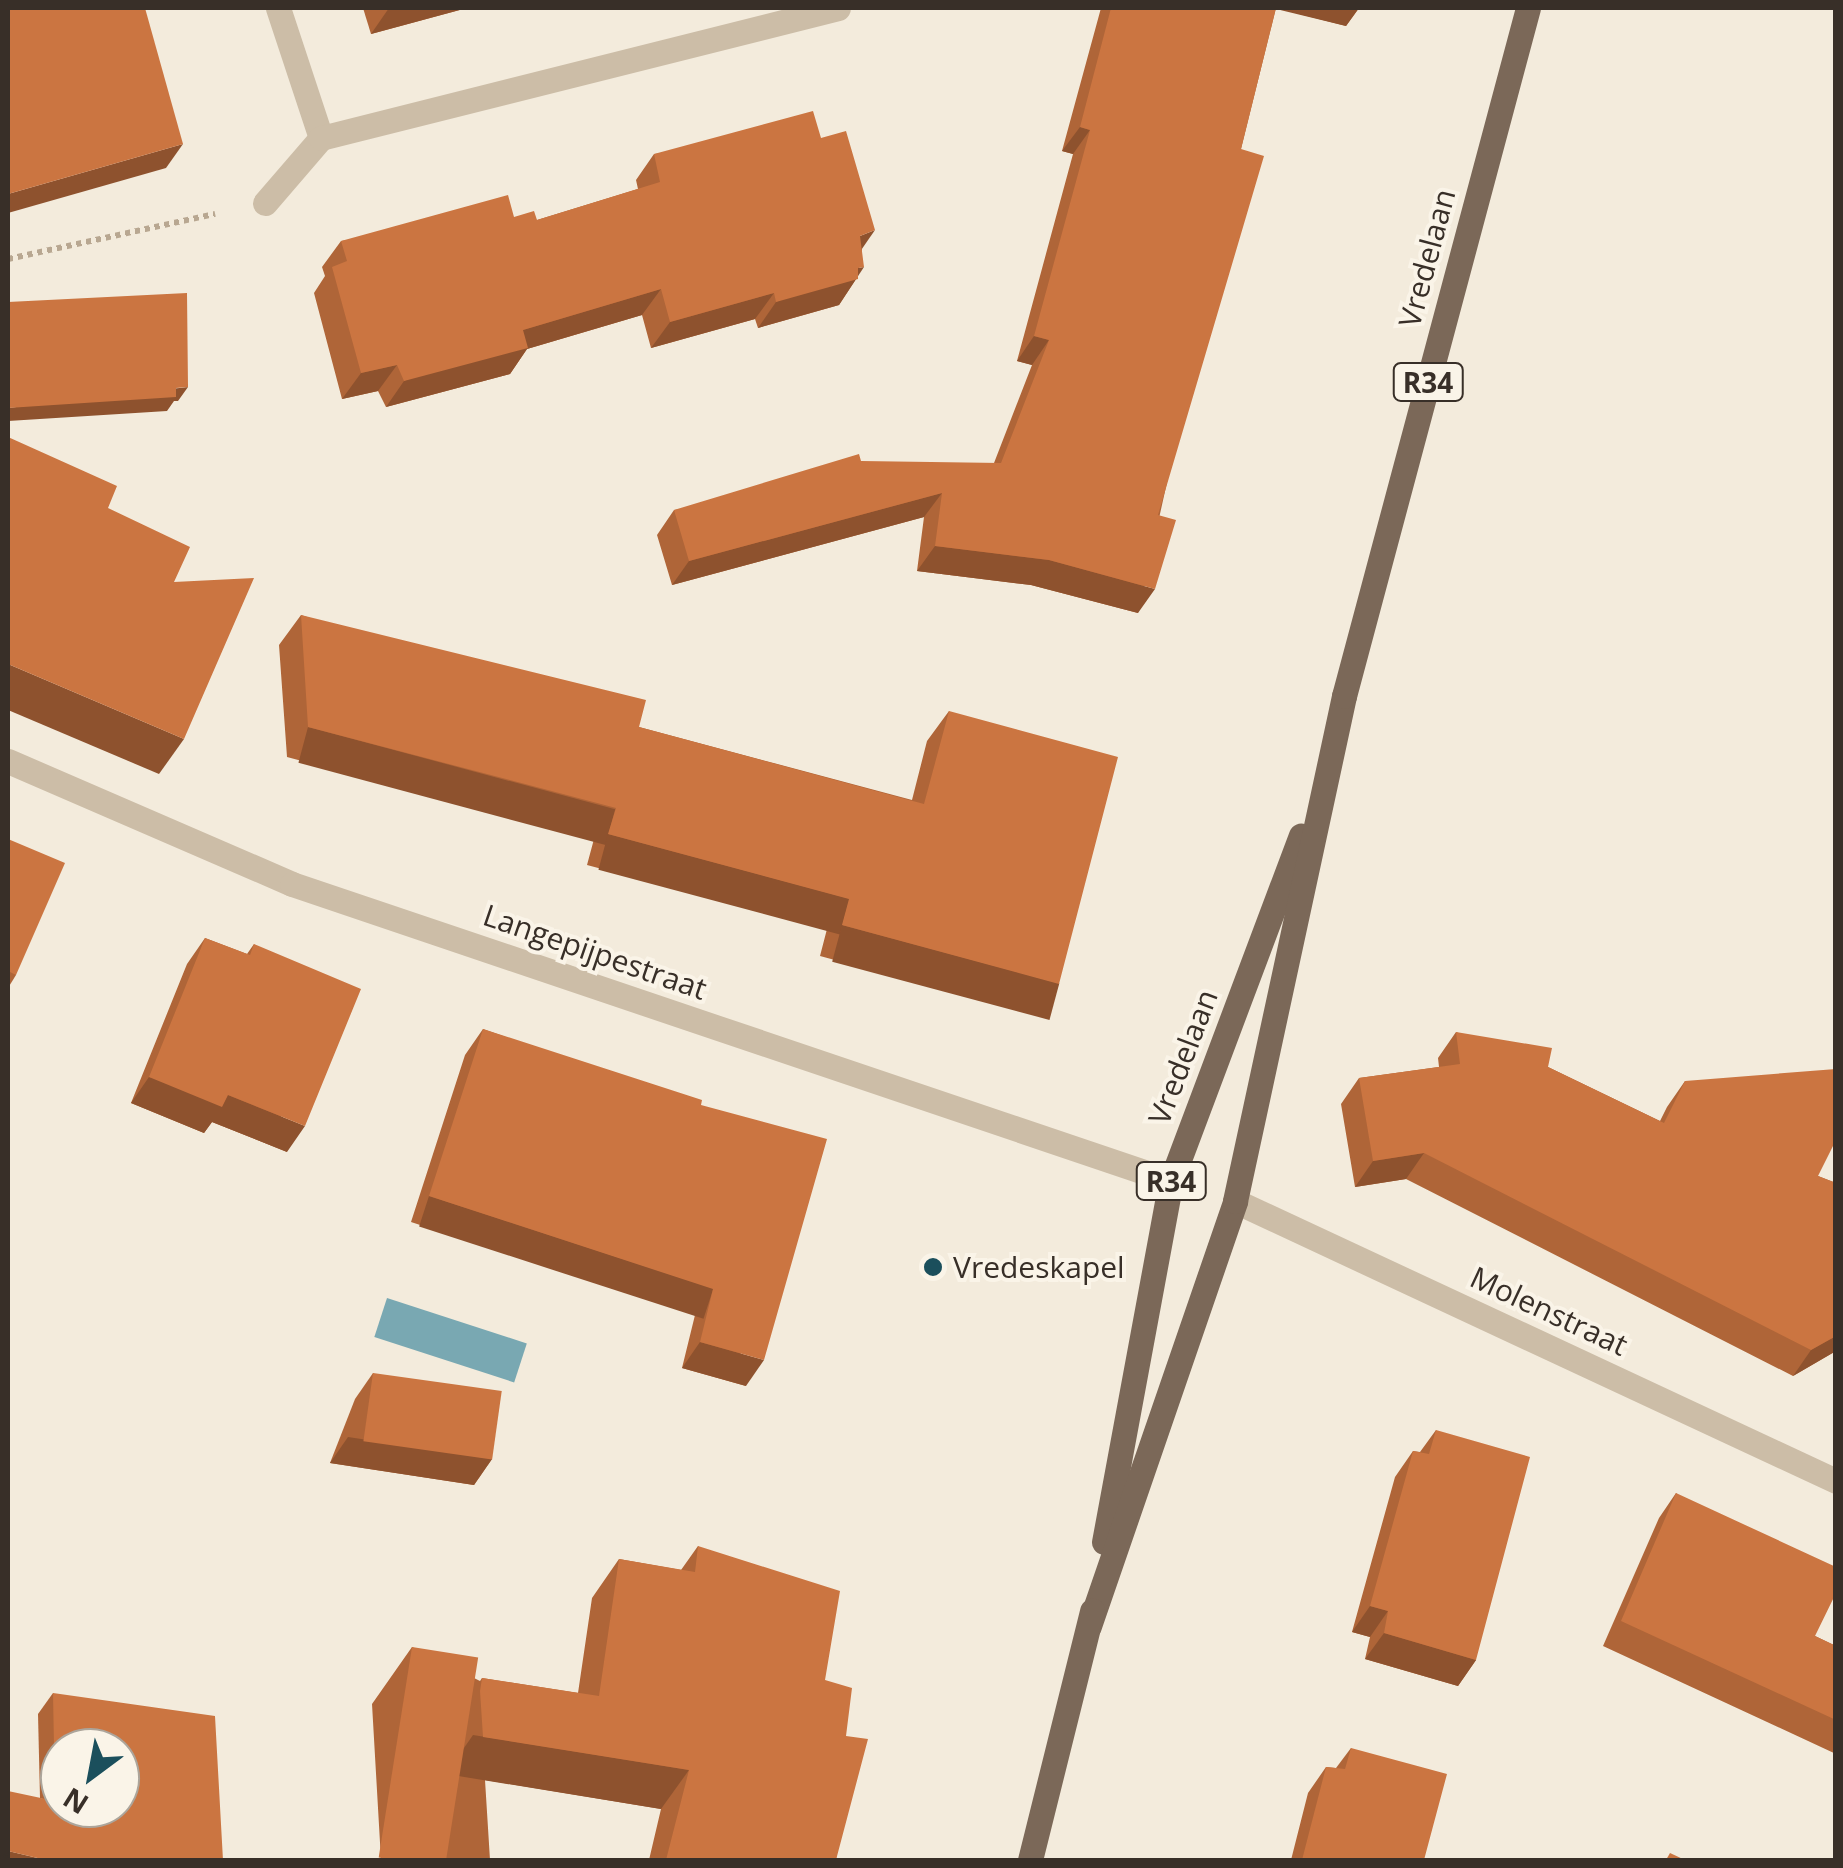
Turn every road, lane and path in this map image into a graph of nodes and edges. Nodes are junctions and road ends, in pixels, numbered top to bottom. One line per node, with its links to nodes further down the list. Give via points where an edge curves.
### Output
1 (278, 8): 4 (street)
2 (838, 8): 4 (street)
3 (1528, 8): 7 (main road, Vredelaan / R34)
4 (321, 138): 5 (street)
5 (264, 203): 6 (path)
6 (8, 260)
7 (1331, 757): 9 (main road, Vredelaan / R34); 10 (main road, Vredelaan / R34)
8 (8, 760): 9 (street, Langepijpestraat, via 292,884)
9 (1171, 1181): 12 (main road, Vredelaan / R34)
10 (1234, 1201): 11 (street, Molenstraat); 12 (main road, Vredelaan / R34)
11 (1836, 1480)
12 (1089, 1626): 13 (main road, Vredelaan / R34)
13 (1030, 1860)

